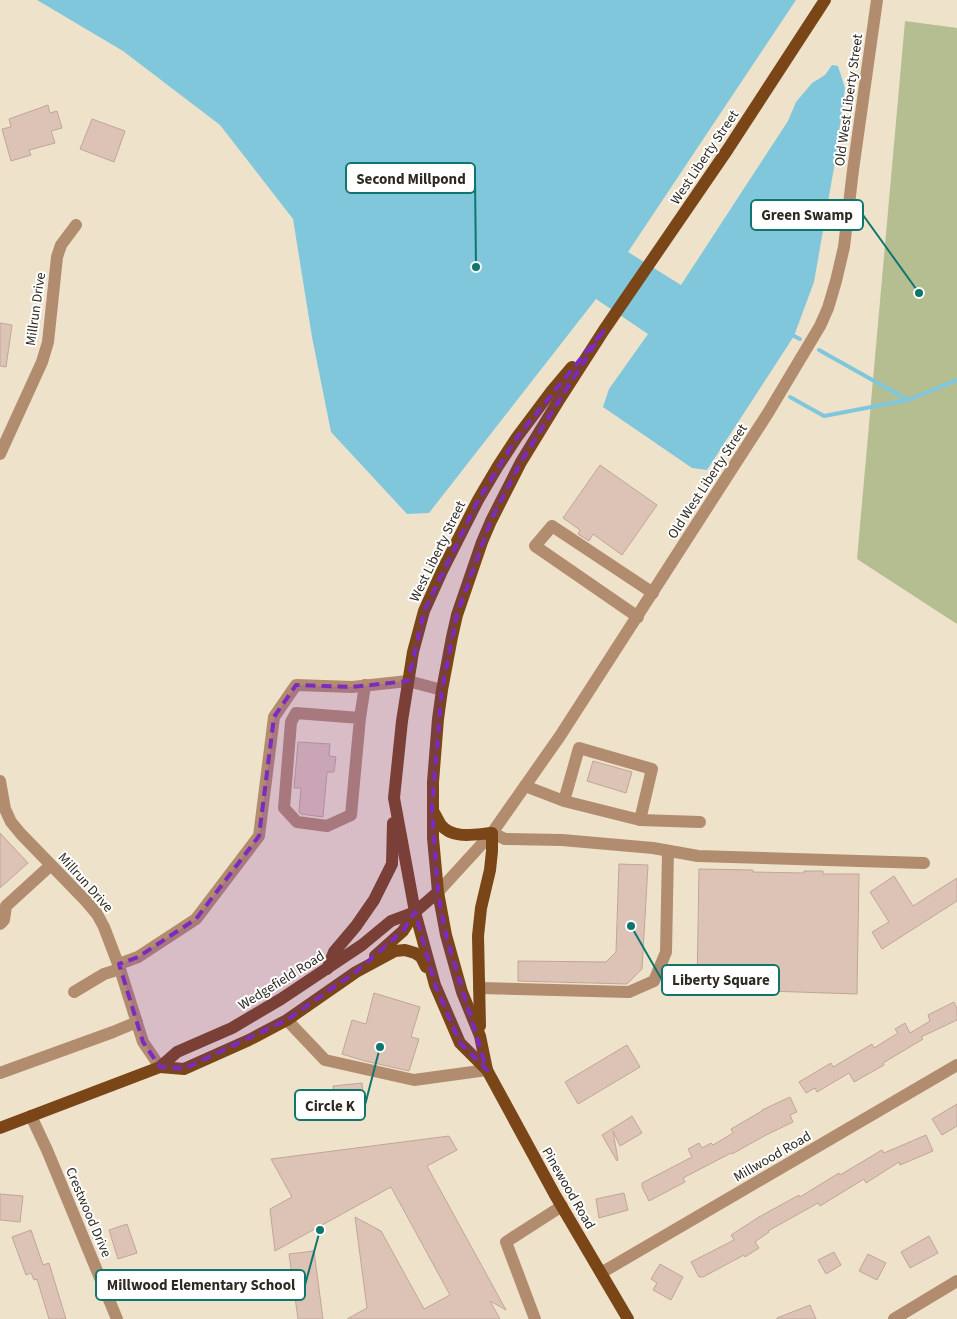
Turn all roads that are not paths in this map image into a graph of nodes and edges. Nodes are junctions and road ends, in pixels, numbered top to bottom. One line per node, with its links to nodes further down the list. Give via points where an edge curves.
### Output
1 (825, 0): 4 (main road, West Liberty Street)
2 (877, 0): 6 (street, Old West Liberty Street, via 844,247 828,308 768,413)
3 (76, 225): 5 (street, Millrun Drive, via 56,257 48,342 42,362)
4 (604, 330): 8 (main road, West Liberty Street, via 517,437 478,500 424,610); 10 (main road, West Liberty Street, via 521,462 491,521 457,615)
5 (0, 454)
6 (653, 593): 7 (street, Old West Liberty Street); 7 (street, via 552,526 535,546)
7 (638, 617): 14 (street, Old West Liberty Street)
8 (408, 681): 9 (street); 10 (street); 20 (main road, West Liberty Street)
9 (365, 685): 11 (street); 12 (street, via 296,685 274,717)
10 (442, 690): 22 (main road, West Liberty Street)
11 (360, 718): 13 (street, via 296,713); 19 (street, via 351,815 327,826 297,822 284,808)
12 (272, 730): 13 (street); 18 (street)
13 (290, 733): 19 (street)
14 (560, 736): 15 (street); 17 (street, Old West Liberty Street)
15 (579, 748): 21 (street); 23 (street, via 652,768)
16 (0, 781): 28 (street, Millrun Drive, via 11,822)
17 (525, 786): 21 (street); 25 (street, Old West Liberty Street)
18 (265, 791): 19 (street); 32 (street, via 259,836 196,919)
19 (285, 795)
20 (394, 798): 30 (main road, West Liberty Street); 33 (main road, via 392,864 374,900 334,952)
21 (564, 801): 23 (street)
22 (432, 808): 25 (main road, via 442,826 451,832 464,836); 29 (main road, West Liberty Street)
23 (640, 820): 24 (street)
24 (700, 822)
25 (492, 834): 26 (street, via 505,839 562,840); 29 (street, Old West Liberty Street); 36 (main road, via 490,870 478,936)
26 (668, 851): 27 (street, via 698,856); 36 (street, via 666,952 654,981 629,992)
27 (924, 863)
28 (51, 865): 31 (street, via 6,906 4,920); 32 (street, Millrun Drive, via 97,914)
29 (438, 892): 30 (main road, Old West Liberty Street); 40 (main road, Pinewood Road, via 462,992)
30 (415, 912): 33 (main road, Wedgefield Road, via 391,922); 34 (main road, via 403,932); 35 (main road, Pinewood Road)
31 (0, 924)
32 (119, 966): 37 (street); 39 (street, Millrun Drive)
33 (326, 970): 42 (main road, Wedgefield Road, via 232,1028 177,1052)
34 (356, 972): 35 (main road, via 395,951 405,950 421,958); 38 (main road, Wedgefield Road)
35 (435, 985): 43 (main road, Pinewood Road, via 460,1043)
36 (479, 988): 40 (main road)
37 (74, 992)
38 (287, 1020): 42 (main road, Wedgefield Road, via 184,1069); 43 (street, via 325,1060 414,1080)
39 (137, 1022): 42 (street, Millrun Drive, via 143,1042); 44 (street)
40 (480, 1036): 43 (main road, Pinewood Road)
41 (957, 1065): 48 (street, Millwood Road)
42 (160, 1067): 45 (main road, Wedgefield Road)
43 (487, 1070): 47 (main road, Pinewood Road)
44 (0, 1073)
45 (31, 1116): 46 (main road, Wedgefield Road); 50 (street, Crestwood Drive)
46 (0, 1128)
47 (562, 1206): 48 (main road, Pinewood Road); 51 (street, via 506,1242)
48 (602, 1273): 52 (main road, Pinewood Road)
49 (957, 1282): 53 (street)
50 (117, 1319)
51 (535, 1319)
52 (628, 1319)
53 (894, 1319)

